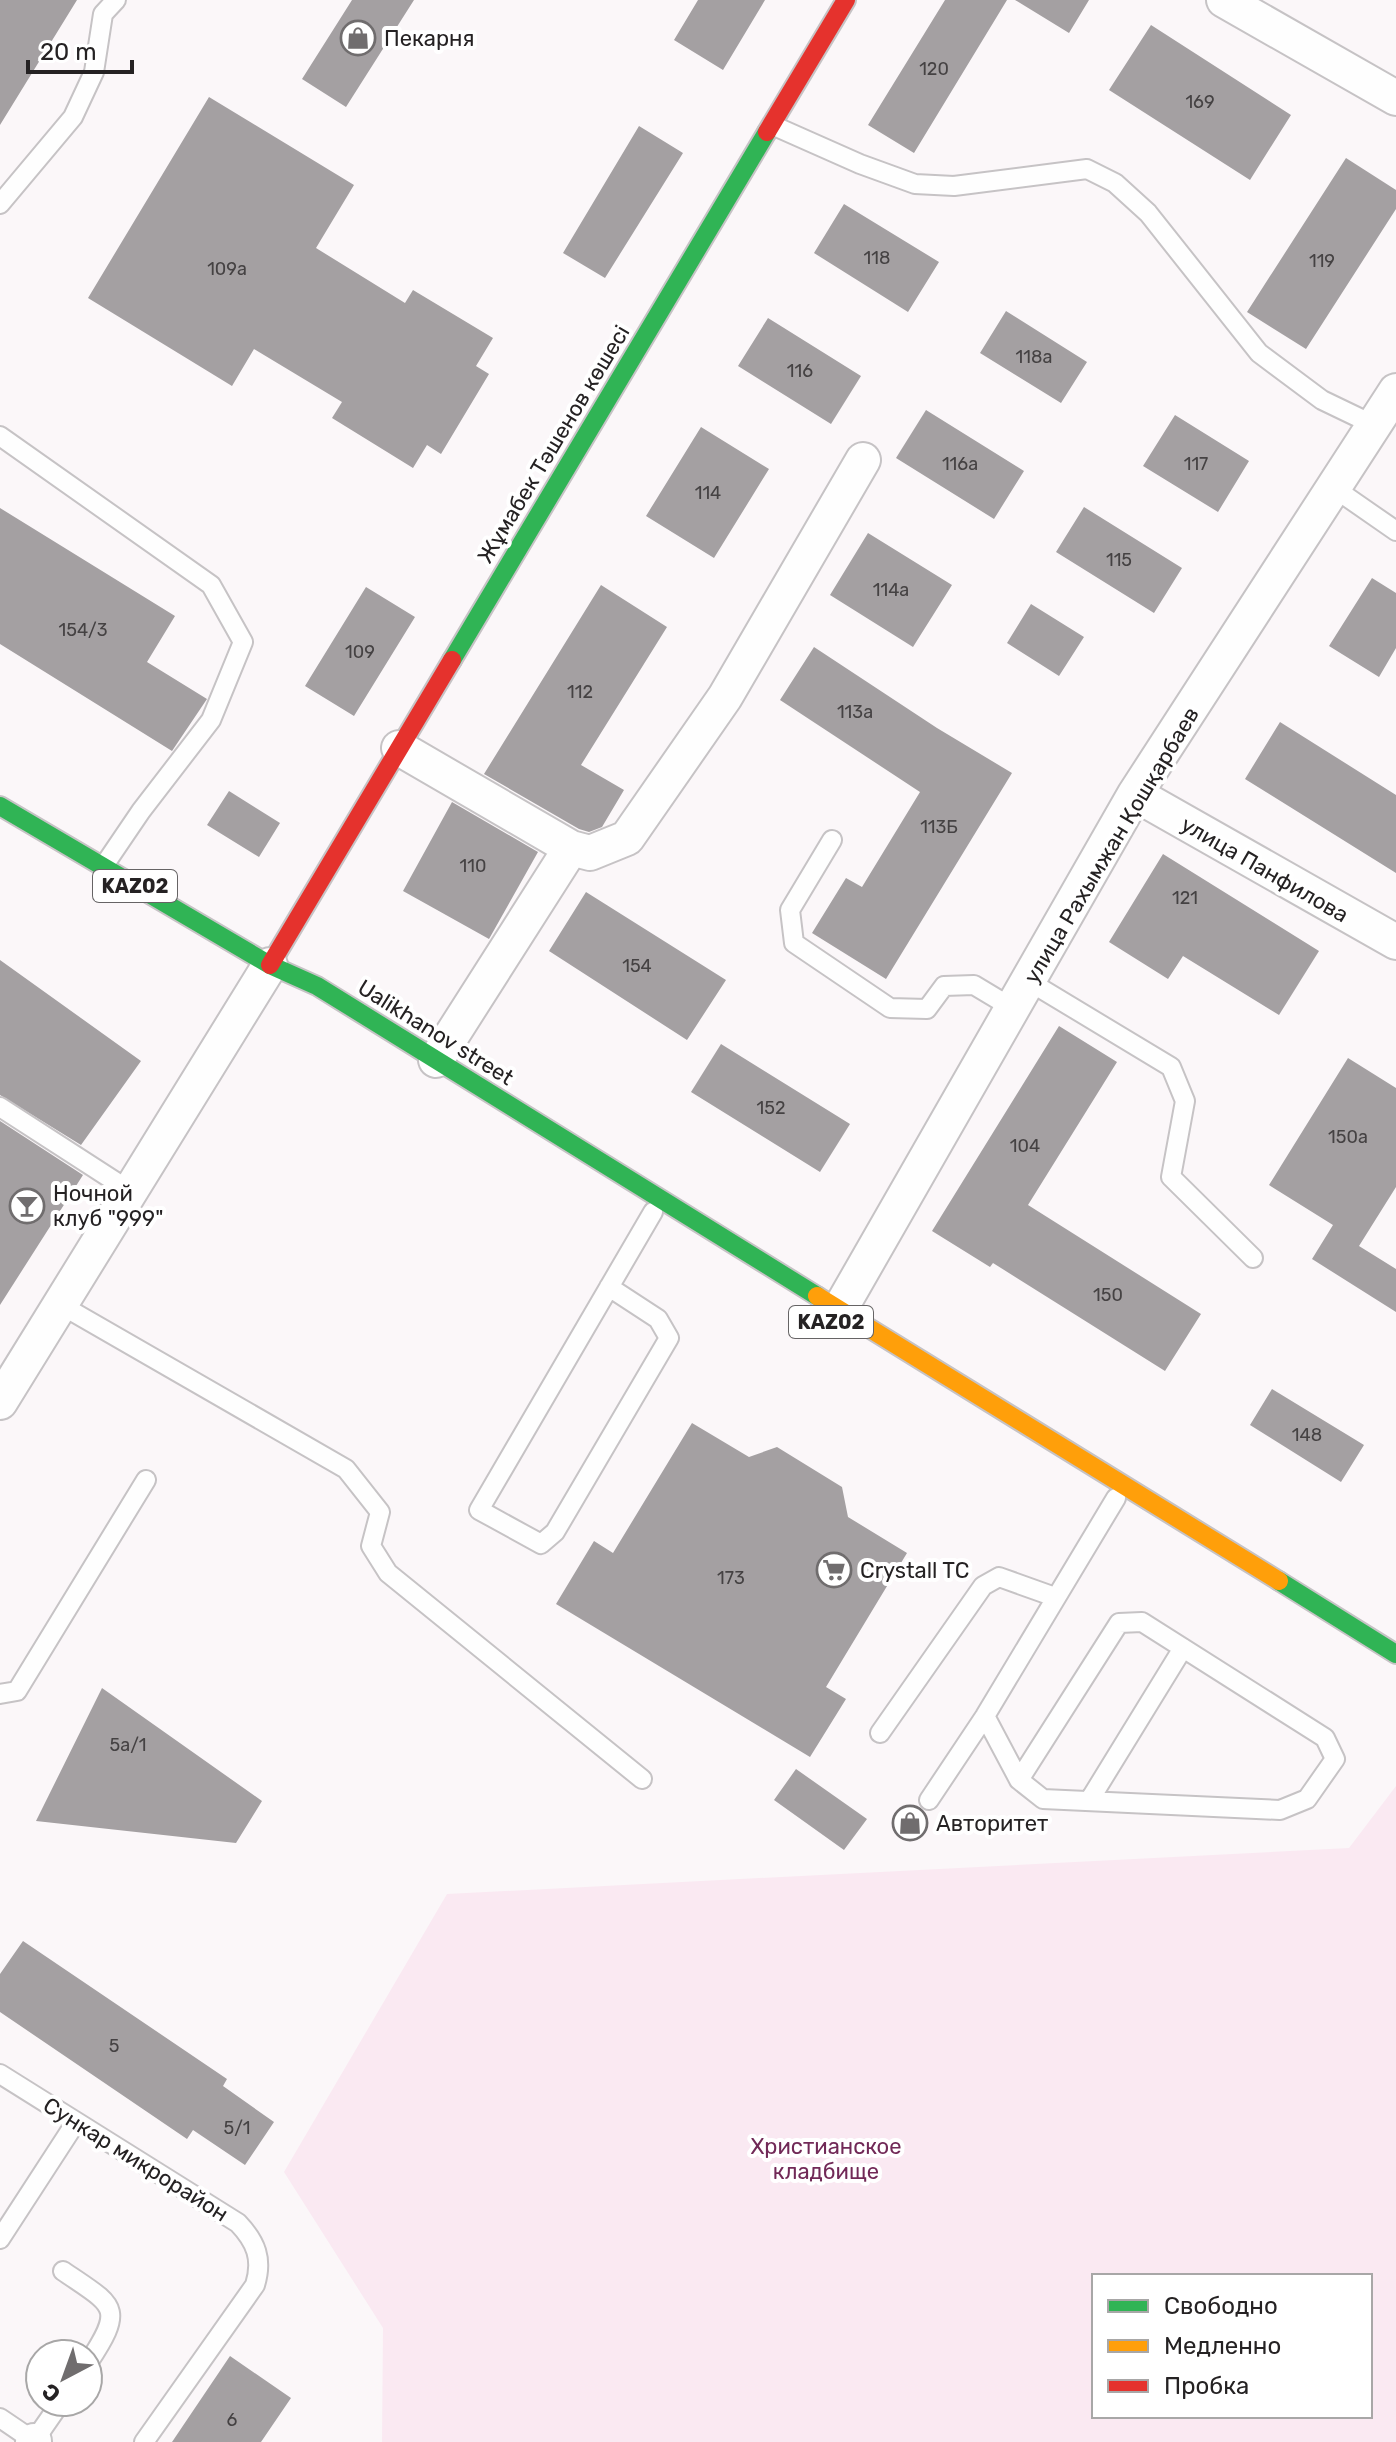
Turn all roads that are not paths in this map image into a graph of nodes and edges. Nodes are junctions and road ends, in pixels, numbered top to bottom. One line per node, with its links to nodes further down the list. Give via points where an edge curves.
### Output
1 (116, 0): 6 (lane, via 103,14 94,72 73,117)
2 (846, 0): 5 (main road, Жұмабек Тәшенов көшесі)
3 (1224, 0): 4 (street)
4 (1396, 98)
5 (772, 125): 8 (lane, via 915,184 954,186 1087,169 1115,183 1148,213 1259,353 1322,400); 13 (main road, Жұмабек Тәшенов көшесі)
6 (0, 204)
7 (1396, 391): 8 (street, улица Рахымжан Қошқарбаев)
8 (1374, 425): 11 (street, улица Рахымжан Қошқарбаев)
9 (0, 436): 18 (lane, via 211,585 243,642 211,720)
10 (863, 460): 17 (street, via 725,697 627,838 590,853)
11 (1334, 488): 12 (lane); 14 (street, улица Рахымжан Қошқарбаев)
12 (1396, 531)
13 (399, 748): 17 (street); 20 (main road, Жұмабек Тәшенов көшесі)
14 (1135, 794): 19 (street, улица Панфилова); 21 (street, улица Рахымжан Қошқарбаев)
15 (0, 806): 18 (main road, Ualikhanov street / KАZ02)
16 (832, 840): 21 (lane, via 790,910 794,943 890,1008 927,1009 944,986 974,985)
17 (571, 848): 22 (street)
18 (103, 867): 20 (main road, Ualikhanov street / KАZ02)
19 (1396, 942)
20 (270, 965): 22 (main road, Ualikhanov street / KАZ02, via 317,986); 24 (street); 25 (main road, KАZ02, via 305,996)
21 (1022, 995): 26 (lane, via 1171,1067 1185,1101 1171,1177); 29 (street, улица Рахымжан Қошқарбаев)
22 (436, 1060): 29 (main road, Ualikhanov street / KАZ02)
23 (0, 1107): 24 (lane)
24 (130, 1191): 28 (street)
25 (653, 1212): 27 (lane); 32 (main road, KАZ02)
26 (1253, 1258)
27 (609, 1287): 27 (lane, via 479,1510 541,1544 555,1532 669,1338 658,1319)
28 (61, 1305): 30 (street); 40 (lane, via 346,1469 380,1512 371,1546 388,1573)
29 (840, 1309): 35 (main road, KАZ02)
30 (0, 1402)
31 (146, 1480): 37 (lane, via 17,1691)
32 (1116, 1498): 33 (lane); 36 (main road, KАZ02)
33 (1055, 1597): 38 (lane); 39 (lane, via 999,1577 983,1586)
34 (1183, 1648): 41 (lane, via 1142,1622 1119,1623); 43 (lane); 43 (lane, via 1325,1738 1335,1759 1307,1799 1280,1810)
35 (1396, 1654)
36 (1396, 1673)
37 (0, 1694)
38 (985, 1716): 41 (lane); 42 (lane)
39 (880, 1733)
40 (642, 1779)
41 (1019, 1780): 43 (lane, via 1043,1799)
42 (929, 1800)
43 (1089, 1801)
44 (0, 2074): 45 (lane, Сункар микрорайон)
45 (76, 2122): 46 (lane); 52 (lane, Сункар микрорайон, via 238,2223 259,2255 255,2285)
46 (0, 2239)
47 (63, 2271): 48 (lane, via 105,2300 112,2313)
48 (104, 2340)
49 (0, 2418): 51 (lane)
50 (50, 2418): 51 (lane)
51 (34, 2441)
52 (144, 2442)

